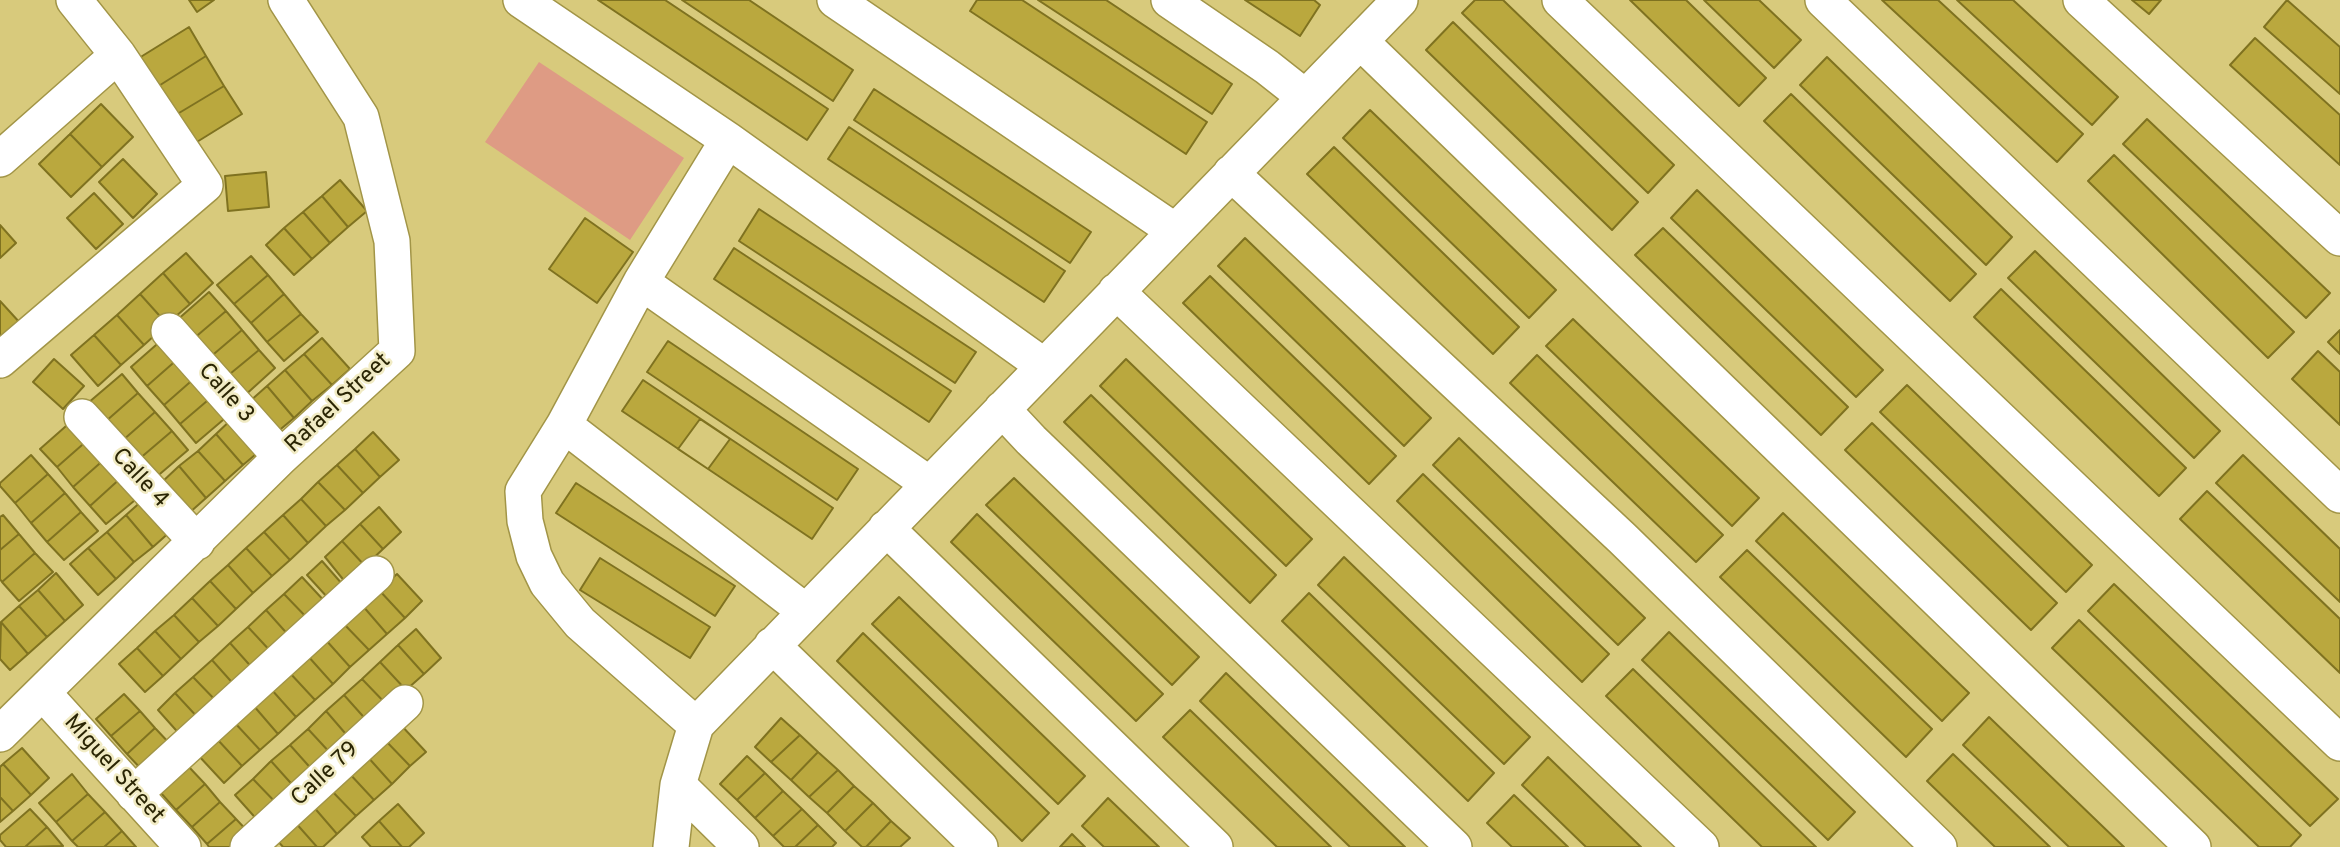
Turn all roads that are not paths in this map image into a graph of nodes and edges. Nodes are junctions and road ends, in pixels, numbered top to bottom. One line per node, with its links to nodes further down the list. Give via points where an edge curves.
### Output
1 (75, 0): 11 (street)
2 (286, 0): 26 (street, Rafael Street, via 361,117 392,241 397,351)
3 (521, 0): 13 (street)
4 (835, 0): 16 (street)
5 (1169, 0): 12 (street)
6 (1400, 0): 10 (street)
7 (1560, 0): 38 (street)
8 (1823, 0): 28 (street)
9 (2081, 0): 17 (street)
10 (1360, 41): 12 (street); 50 (street)
11 (118, 55): 14 (street); 21 (street, via 205,185)
12 (1305, 97): 15 (street)
13 (728, 140): 18 (street); 22 (street)
14 (0, 159)
15 (1231, 173): 16 (street); 49 (street, via 1622,538)
16 (1175, 231): 19 (street)
17 (2340, 238)
18 (641, 282): 25 (street); 27 (street)
19 (1116, 291): 22 (street); 48 (street)
20 (169, 331): 26 (street, Calle 3)
21 (0, 360)
22 (1044, 366): 23 (street)
23 (1002, 409): 27 (street); 47 (street)
24 (82, 417): 30 (street, Calle 4)
25 (564, 425): 32 (street); 36 (street, via 523,491 534,556 547,583 580,623)
26 (281, 457): 30 (street, Rafael Street)
27 (929, 484): 29 (street)
28 (2340, 495)
29 (886, 528): 32 (street); 46 (street)
30 (197, 542): 34 (street, Rafael Street)
31 (376, 574): 40 (street)
32 (805, 611): 33 (street)
33 (772, 645): 36 (street); 45 (street)
34 (44, 694): 37 (street, Rafael Street); 40 (street, Miguel Street)
35 (405, 703): 42 (street, Calle 79)
36 (696, 725): 39 (street)
37 (0, 734)
38 (2340, 743)
39 (678, 785): 43 (street); 44 (street)
40 (134, 794): 41 (street, Miguel Street)
41 (183, 847)
42 (248, 847)
43 (671, 847)
44 (741, 847)
45 (980, 847)
46 (1215, 847)
47 (1454, 847)
48 (1701, 847)
49 (1939, 847)
50 (2193, 847)

